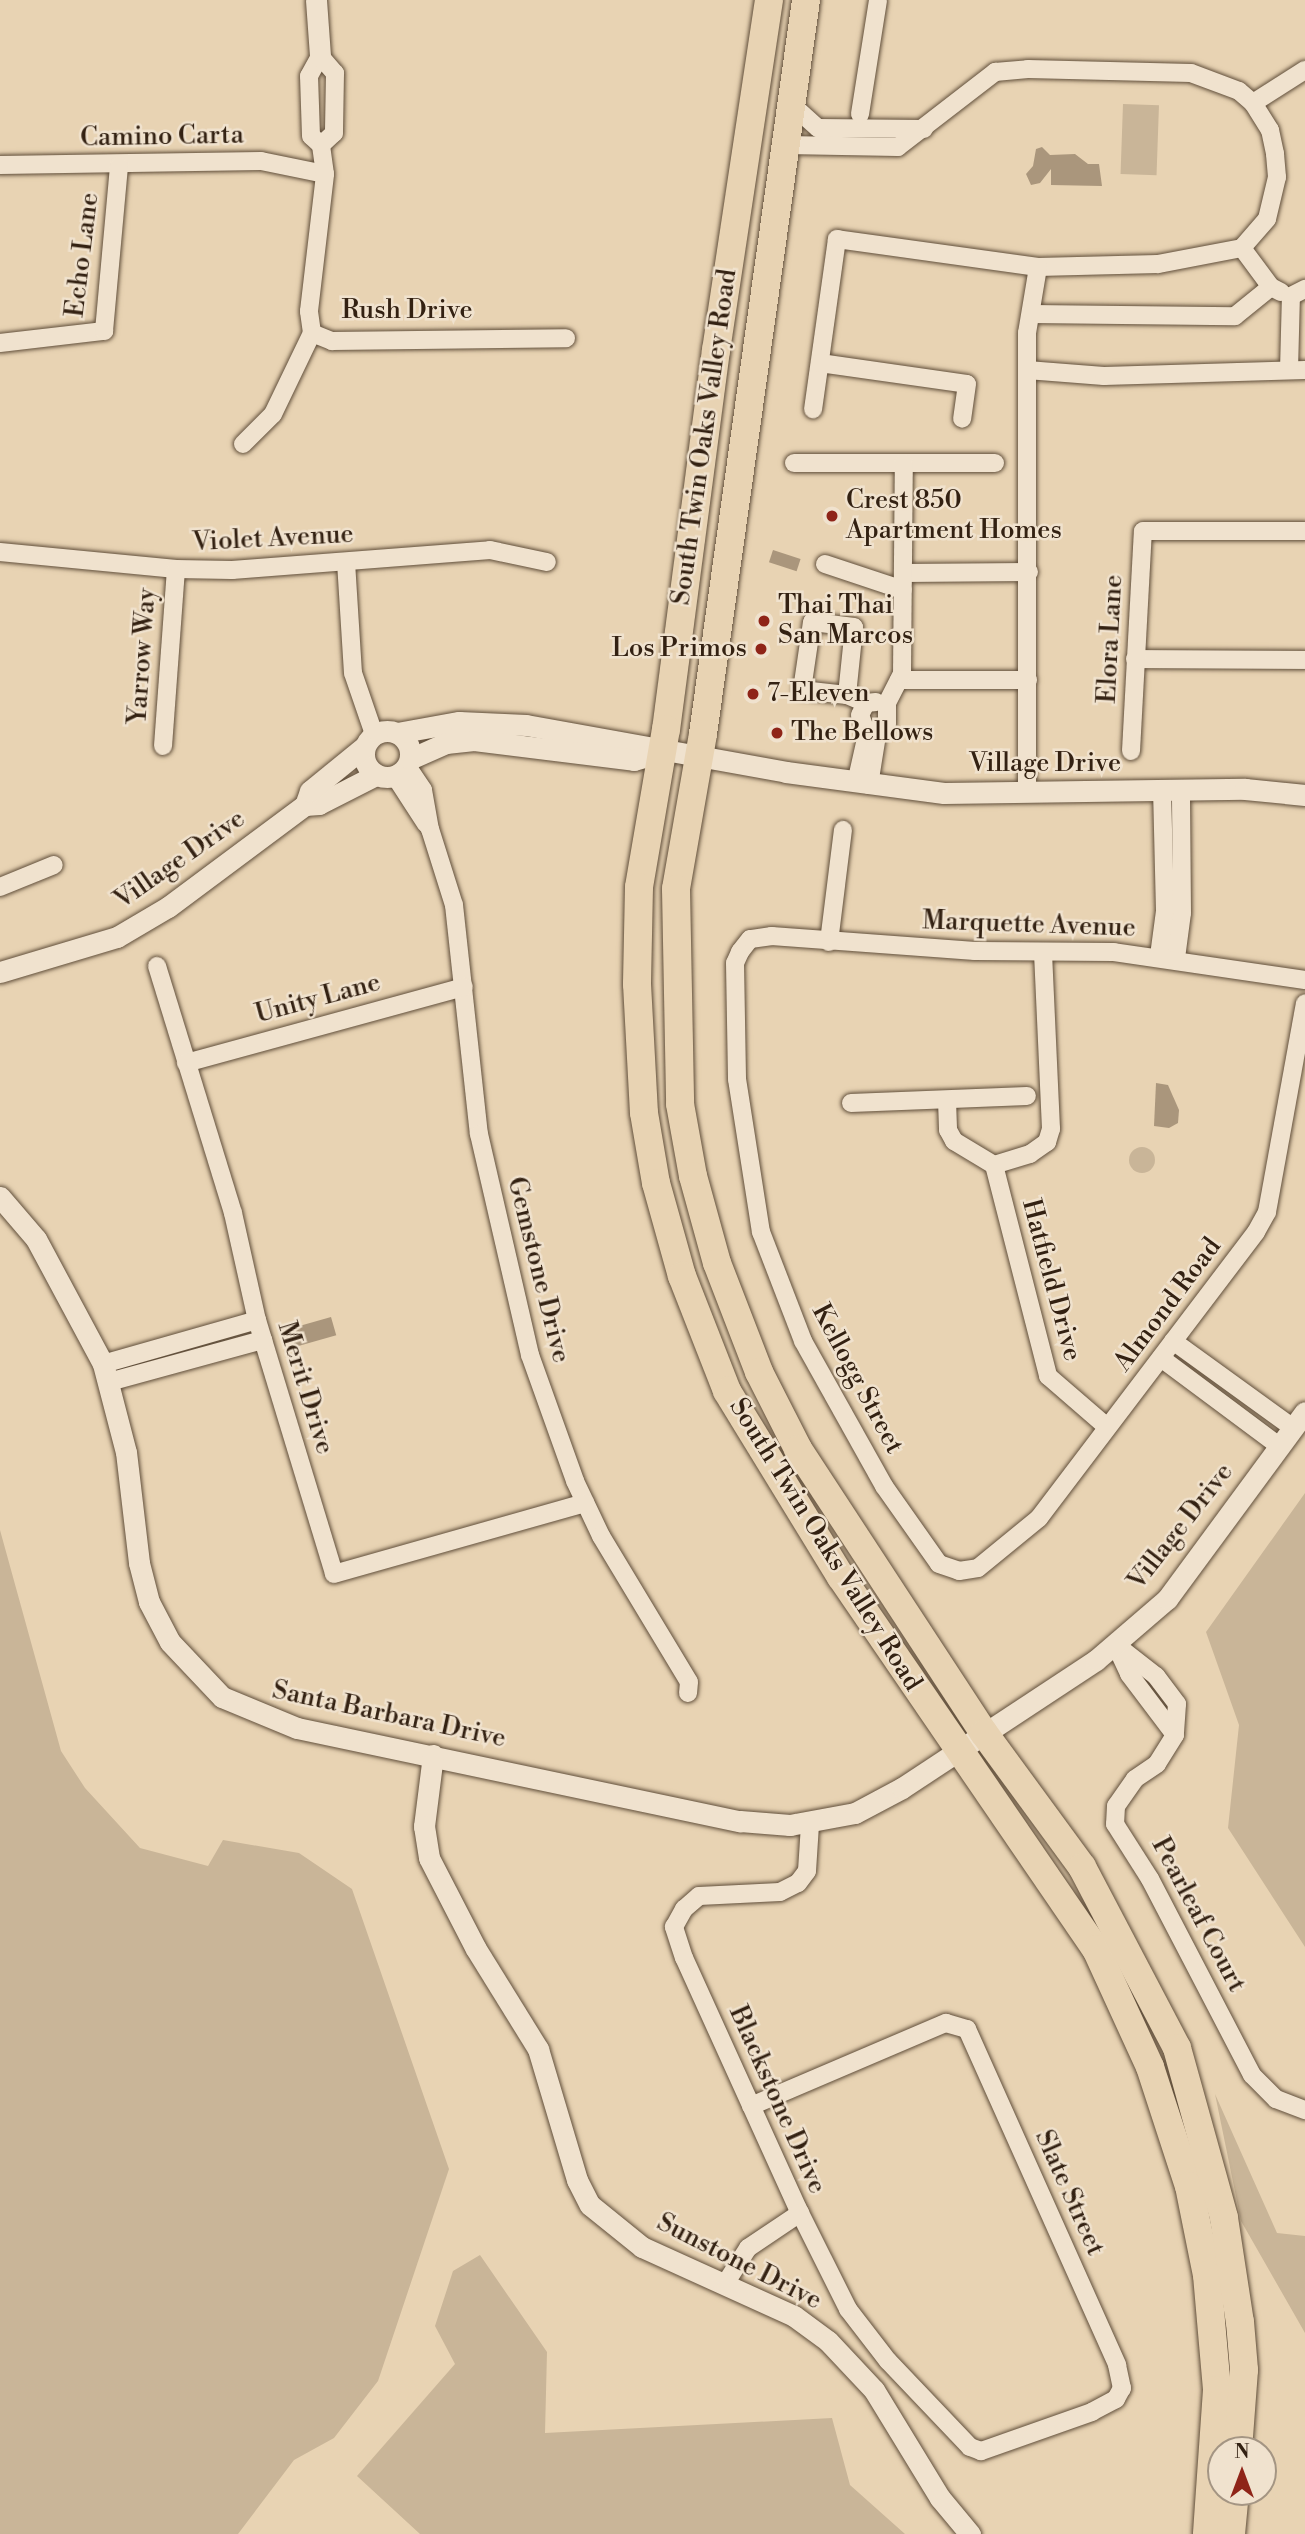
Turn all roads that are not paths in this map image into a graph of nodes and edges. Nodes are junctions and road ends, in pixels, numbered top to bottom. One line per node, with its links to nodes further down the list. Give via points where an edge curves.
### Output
1 (316, 0): 6 (street, Rush Drive)
2 (769, 0): 5 (main road, South Twin Oaks Valley Road)
3 (806, 0): 8 (main road, South Twin Oaks Valley Road)
4 (878, 0): 12 (street)
5 (764, 33): 15 (main road, via 770,115); 55 (main road, South Twin Oaks Valley Road)
6 (320, 55): 10 (street, Rush Drive, via 309,76); 11 (street, Rush Drive, via 335,73)
7 (1305, 70): 9 (street)
8 (790, 103): 13 (street, via 818,128); 15 (main road, South Twin Oaks Valley Road)
9 (1253, 103): 13 (street, via 1239,91 1191,74 1007,69 972,86); 19 (street, via 1270,130 1277,177 1267,219)
10 (310, 112): 11 (street); 14 (street, Rush Drive, via 311,136)
11 (334, 113): 14 (street, Rush Drive, via 334,133)
12 (860, 114)
13 (924, 128): 15 (street, via 898,147)
14 (321, 145): 18 (street, Rush Drive)
15 (785, 145): 56 (main road, South Twin Oaks Valley Road)
16 (0, 165): 17 (street, Camino Carta)
17 (119, 166): 18 (street, Camino Carta, via 261,161); 26 (street, Echo Lane, via 104,331)
18 (325, 173): 24 (street, Rush Drive, via 309,311)
19 (1242, 248): 20 (street, via 1158,264); 21 (street)
20 (1038, 267): 23 (street); 27 (street, via 837,239)
21 (1271, 287): 22 (street); 23 (street, via 1235,316)
22 (1300, 294): 29 (street)
23 (1031, 314): 28 (street)
24 (312, 332): 25 (street, Rush Drive, via 332,341); 32 (street, via 273,414)
25 (566, 338)
26 (0, 343)
27 (820, 363): 30 (street); 31 (street, via 967,384)
28 (1027, 370): 29 (street, via 1104,376); 42 (street)
29 (1297, 370)
30 (813, 409)
31 (962, 419)
32 (243, 444)
33 (793, 463): 34 (street)
34 (904, 463): 35 (street); 43 (street)
35 (995, 463)
36 (1305, 531): 44 (street, Elora Lane, via 1143,531)
37 (0, 552): 41 (street, Violet Avenue)
38 (346, 562): 39 (street, Violet Avenue, via 490,550); 41 (street, Violet Avenue); 52 (street, via 353,673)
39 (547, 562)
40 (825, 564): 43 (street)
41 (176, 569): 53 (street, Yarrow Way)
42 (1029, 572): 43 (street); 47 (street)
43 (903, 581): 46 (street)
44 (1135, 659): 45 (street); 54 (street, Elora Lane)
45 (1305, 660)
46 (899, 680): 47 (street); 50 (street)
47 (1028, 680): 59 (street)
48 (847, 695): 48 (street, via 802,690 812,622 854,627); 49 (street)
49 (866, 703): 50 (street); 58 (street, via 860,715 867,734)
50 (887, 703): 58 (street, via 887,724 878,729)
51 (397, 733): 52 (street, Village Drive); 55 (street, Village Drive, via 436,723 492,722 636,742); 57 (street, via 407,741)
52 (369, 740): 57 (street, via 364,760); 62 (street, Village Drive, via 310,791)
53 (163, 746)
54 (1131, 751)
55 (662, 752): 56 (street, Village Drive); 57 (street, Village Drive, via 634,760 474,740 446,743); 99 (main road, South Twin Oaks Valley Road, via 639,887 639,1061 656,1183 682,1276 727,1391 769,1466)
56 (699, 757): 58 (street, Village Drive); 97 (main road, South Twin Oaks Valley Road, via 676,889 677,1066 694,1176 718,1264 759,1372 798,1449)
57 (397, 769): 62 (street, Village Drive, via 319,804); 73 (street, Gemstone Drive, via 430,830 454,905)
58 (863, 784): 59 (street, Village Drive, via 944,793)
59 (1027, 791): 60 (street, Village Drive)
60 (1172, 791): 61 (street, Village Drive, via 1245,789); 69 (street, via 1165,911)
61 (1305, 795)
62 (305, 805): 71 (street, Village Drive, via 168,907 117,937)
63 (843, 830): 67 (street)
64 (54, 864): 65 (street)
65 (0, 887)
66 (750, 939): 67 (street, Marquette Avenue, via 772,936); 92 (street, Kellogg Street, via 735,963 737,1079 761,1232 803,1341 884,1486 939,1564)
67 (829, 942): 68 (street, Marquette Avenue)
68 (1043, 953): 69 (street, Marquette Avenue); 79 (street, via 1051,1129 1047,1142 1030,1154)
69 (1168, 957): 72 (street, Marquette Avenue)
70 (157, 966): 75 (street, Merit Drive)
71 (0, 972)
72 (1305, 980)
73 (464, 987): 75 (street, Unity Lane); 91 (street, Gemstone Drive, via 479,1134 497,1222 530,1355)
74 (1305, 1003): 84 (street, Almond Road, via 1267,1212)
75 (186, 1063): 81 (street, Merit Drive, via 233,1213)
76 (1027, 1096): 77 (street)
77 (947, 1100): 78 (street); 79 (street, via 948,1130 954,1141)
78 (851, 1103)
79 (994, 1165): 89 (street, Hatfield Drive, via 1048,1376)
80 (0, 1197): 87 (street, Santa Barbara Drive, via 42,1249)
81 (257, 1320): 82 (street); 83 (street, Merit Drive)
82 (216, 1332): 85 (street); 87 (street)
83 (263, 1340): 85 (street); 91 (street, Merit Drive, via 334,1574)
84 (1173, 1341): 86 (street, Almond Road); 88 (street)
85 (221, 1351): 87 (street)
86 (1161, 1358): 89 (street, Almond Road); 90 (street)
87 (106, 1373): 100 (street, Santa Barbara Drive, via 126,1452 139,1563 149,1602 170,1642 195,1674 222,1697 271,1721)
88 (1299, 1420): 90 (street, Village Drive)
89 (1106, 1426): 92 (street, Almond Road, via 1039,1518 978,1568)
90 (1279, 1446): 93 (street, Village Drive, via 1167,1599)
91 (585, 1503): 95 (street, Gemstone Drive, via 689,1682)
92 (958, 1571)
93 (1115, 1644): 94 (street, via 1156,1676); 96 (street, via 1129,1674); 97 (street, Village Drive)
94 (1165, 1689): 96 (street); 98 (street, via 1177,1704)
95 (688, 1693)
96 (1151, 1702): 98 (street)
97 (984, 1733): 99 (street, Santa Barbara Drive); 106 (main road, South Twin Oaks Valley Road, via 1082,1867 1177,2048 1224,2218 1244,2370)
98 (1175, 1735): 103 (street, Pearleaf Court, via 1157,1764 1135,1779 1116,1806 1115,1825 1150,1879 1252,2075 1276,2099)
99 (957, 1750): 101 (street, Santa Barbara Drive, via 880,1801 829,1822); 110 (main road, South Twin Oaks Valley Road, via 1096,1949 1150,2067 1189,2186 1207,2275 1217,2390)
100 (433, 1755): 101 (street, Santa Barbara Drive, via 740,1821); 105 (street, Sunstone Drive, via 424,1826 429,1858 476,1949 538,2049 577,2180 590,2205 642,2247)
101 (810, 1824): 102 (street, Blackstone Drive, via 807,1871 798,1883 780,1892 699,1896 684,1909 674,1927)
102 (751, 2106): 104 (street, Blackstone Drive); 107 (street, Slate Street, via 946,2023 959,2023 967,2029 1117,2365 1122,2388 1115,2399 1092,2412 989,2450)
103 (1305, 2110)
104 (800, 2213): 105 (street, via 748,2248); 107 (street, Blackstone Drive, via 855,2321)
105 (725, 2284): 109 (street, Sunstone Drive, via 794,2316 852,2365 874,2390 940,2498)
106 (1239, 2436)
107 (970, 2447)
108 (1234, 2506): 111 (main road)
109 (970, 2534)
110 (1207, 2534)
111 (1231, 2534)

